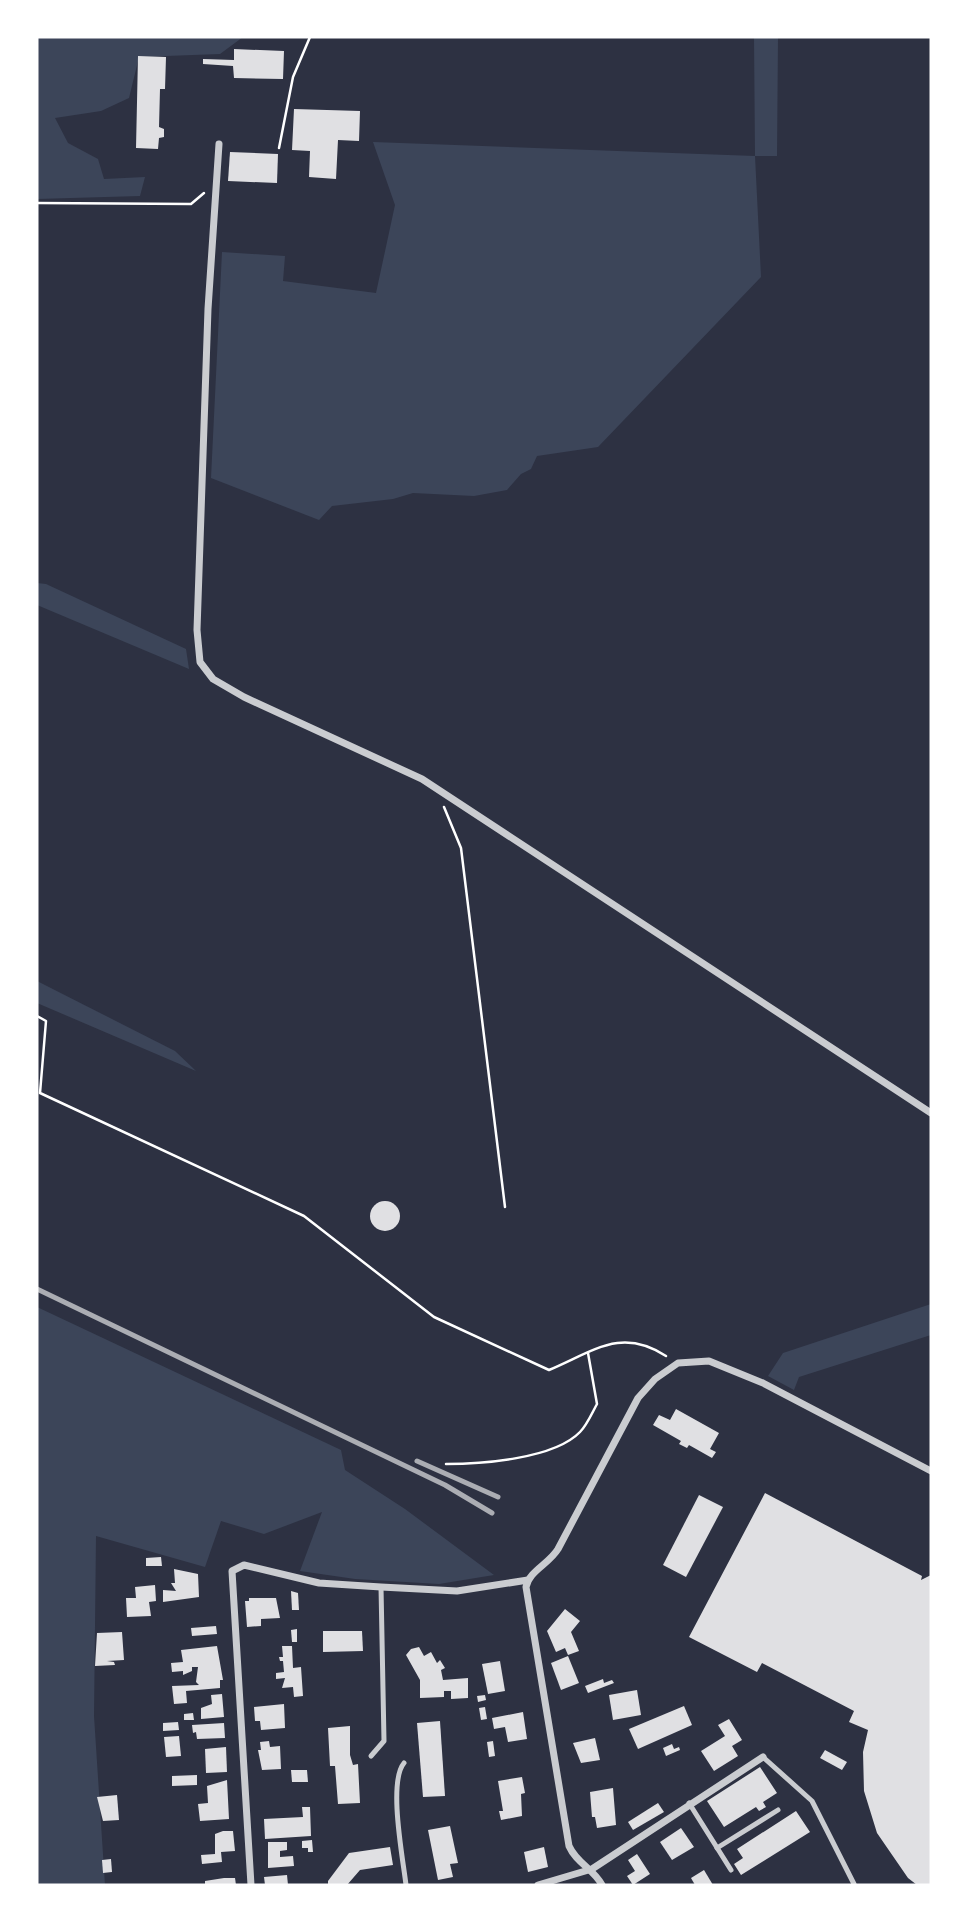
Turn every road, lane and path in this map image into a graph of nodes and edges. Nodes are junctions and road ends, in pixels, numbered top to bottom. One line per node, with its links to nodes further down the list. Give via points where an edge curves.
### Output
1 (310, 37): 3 (path, via 293,77)
2 (219, 144): 4 (street)
3 (279, 148)
4 (216, 183): 5 (path, via 191,204); 8 (street, via 197,630 200,662 213,679 422,779)
5 (37, 202)
6 (437, 798): 9 (path, via 461,848)
7 (37, 1016): 10 (path, via 46,1021 40,1093 304,1216 434,1317 549,1370)
8 (931, 1113)
9 (505, 1207)
10 (589, 1353): 11 (path, via 620,1340 649,1345); 12 (path, via 597,1404 580,1433 549,1450 490,1464)
11 (678, 1363): 13 (street, via 709,1361 736,1371); 14 (street, via 638,1398 553,1558)
12 (446, 1464)
13 (931, 1471)
14 (528, 1580): 15 (street, via 457,1591); 22 (street, via 526,1598 569,1846 577,1860)
15 (382, 1587): 16 (lane, via 384,1741); 25 (street, via 318,1583 244,1565 232,1571)
16 (371, 1756)
17 (762, 1758): 19 (street); 24 (lane, via 812,1801)
18 (404, 1763): 26 (lane, via 398,1770 397,1787)
19 (689, 1803): 21 (lane); 22 (street)
20 (778, 1810): 21 (lane)
21 (717, 1848): 23 (lane)
22 (592, 1869): 27 (street); 28 (street)
23 (731, 1870)
24 (854, 1884)
25 (251, 1885)
26 (407, 1885)
27 (540, 1885)
28 (601, 1885)

